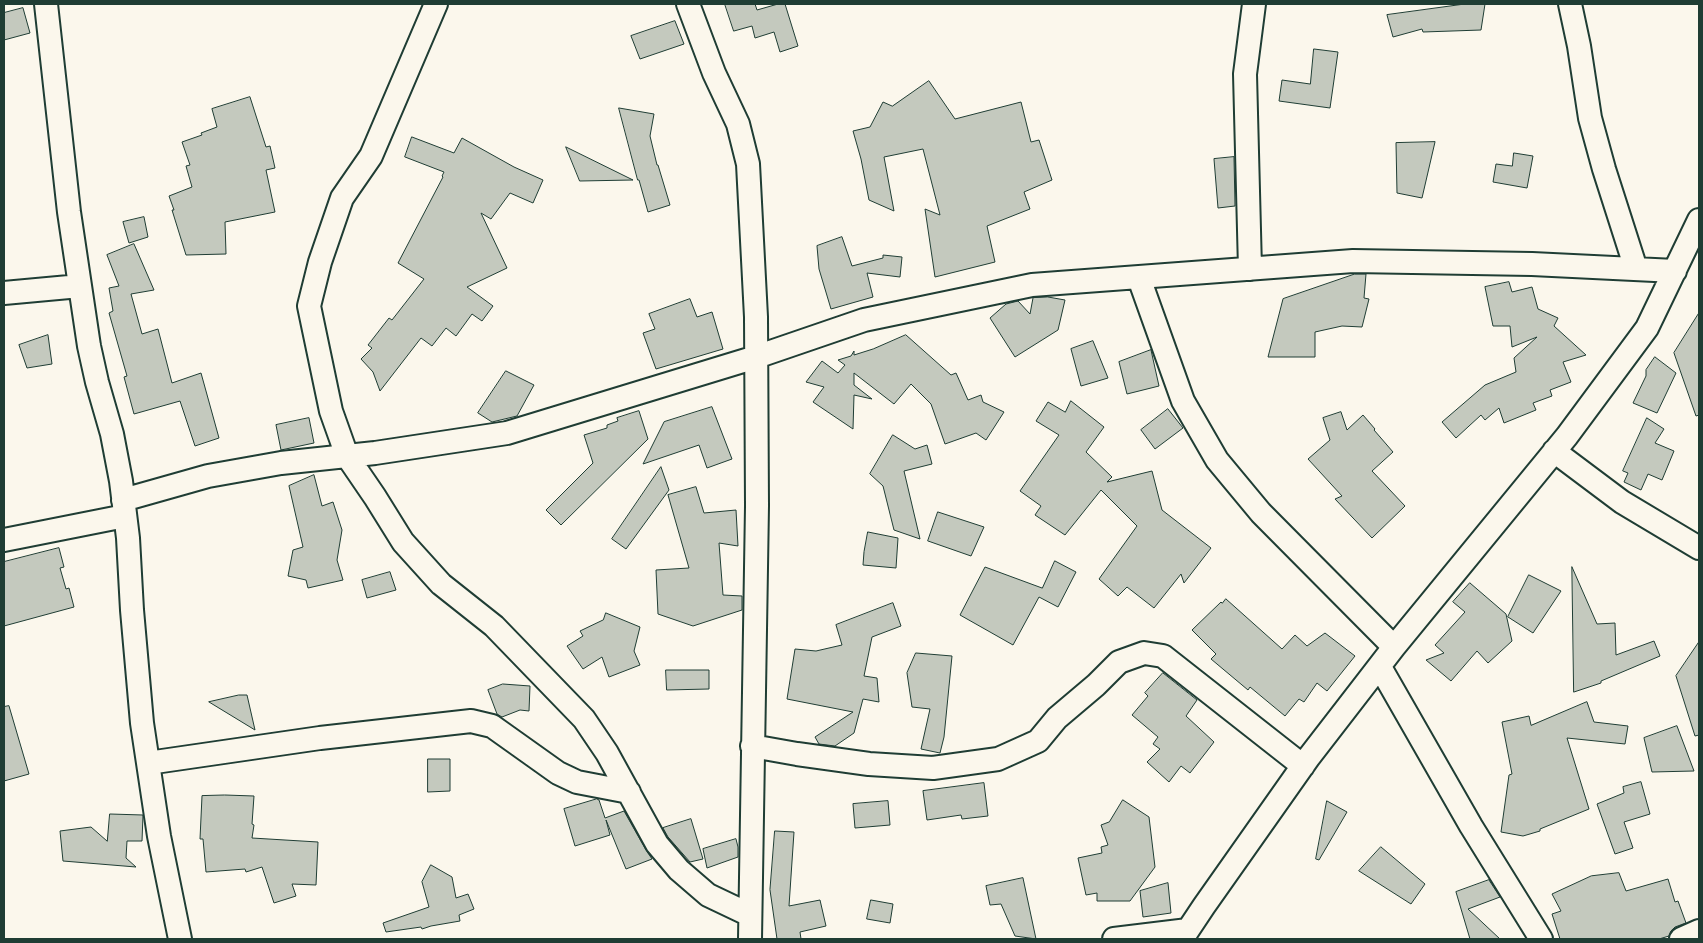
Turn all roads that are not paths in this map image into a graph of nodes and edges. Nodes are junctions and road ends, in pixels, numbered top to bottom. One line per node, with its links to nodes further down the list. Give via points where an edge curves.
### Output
1 (46, 4): 11 (street)
2 (436, 4): 15 (street, via 371,156 342,198 309,306 331,411)
3 (688, 4): 13 (street, via 714,73 738,124 748,164)
4 (1254, 4): 8 (street, via 1245,74)
5 (1570, 4): 9 (street, via 1590,118)
6 (1699, 220): 7 (street)
7 (1685, 263): 9 (street); 14 (street, via 1648,328)
8 (1250, 269): 9 (street, via 1353,261); 10 (street)
9 (1636, 269)
10 (1139, 278): 13 (street, via 1032,285 864,320); 19 (street, via 1183,401 1217,460 1261,513)
11 (80, 286): 12 (street); 16 (street, via 89,346 112,434)
12 (4, 293)
13 (756, 357): 15 (street, via 507,433); 21 (street, via 757,506)
14 (1554, 451): 18 (street, via 1622,502); 19 (street)
15 (346, 456): 16 (street, via 208,476); 24 (street, via 403,542 441,584 494,626 584,719 608,753)
16 (124, 508): 17 (street); 22 (street)
17 (4, 540)
18 (1699, 548)
19 (1394, 647): 20 (street)
20 (1380, 667): 23 (street); 31 (street, via 1471,826)
21 (752, 746): 23 (street, via 869,764 933,768 998,760 1038,742 1057,718 1119,662 1144,653 1163,656); 25 (street)
22 (148, 763): 24 (street, via 471,720 492,726 558,773 577,782); 28 (street)
23 (1303, 766): 27 (street)
24 (629, 792): 25 (street, via 656,844 679,870 708,895)
25 (750, 915): 29 (street)
26 (1699, 931): 32 (street)
27 (1185, 934): 30 (street)
28 (180, 939)
29 (750, 939)
30 (1114, 939)
31 (1541, 939)
32 (1681, 939)

